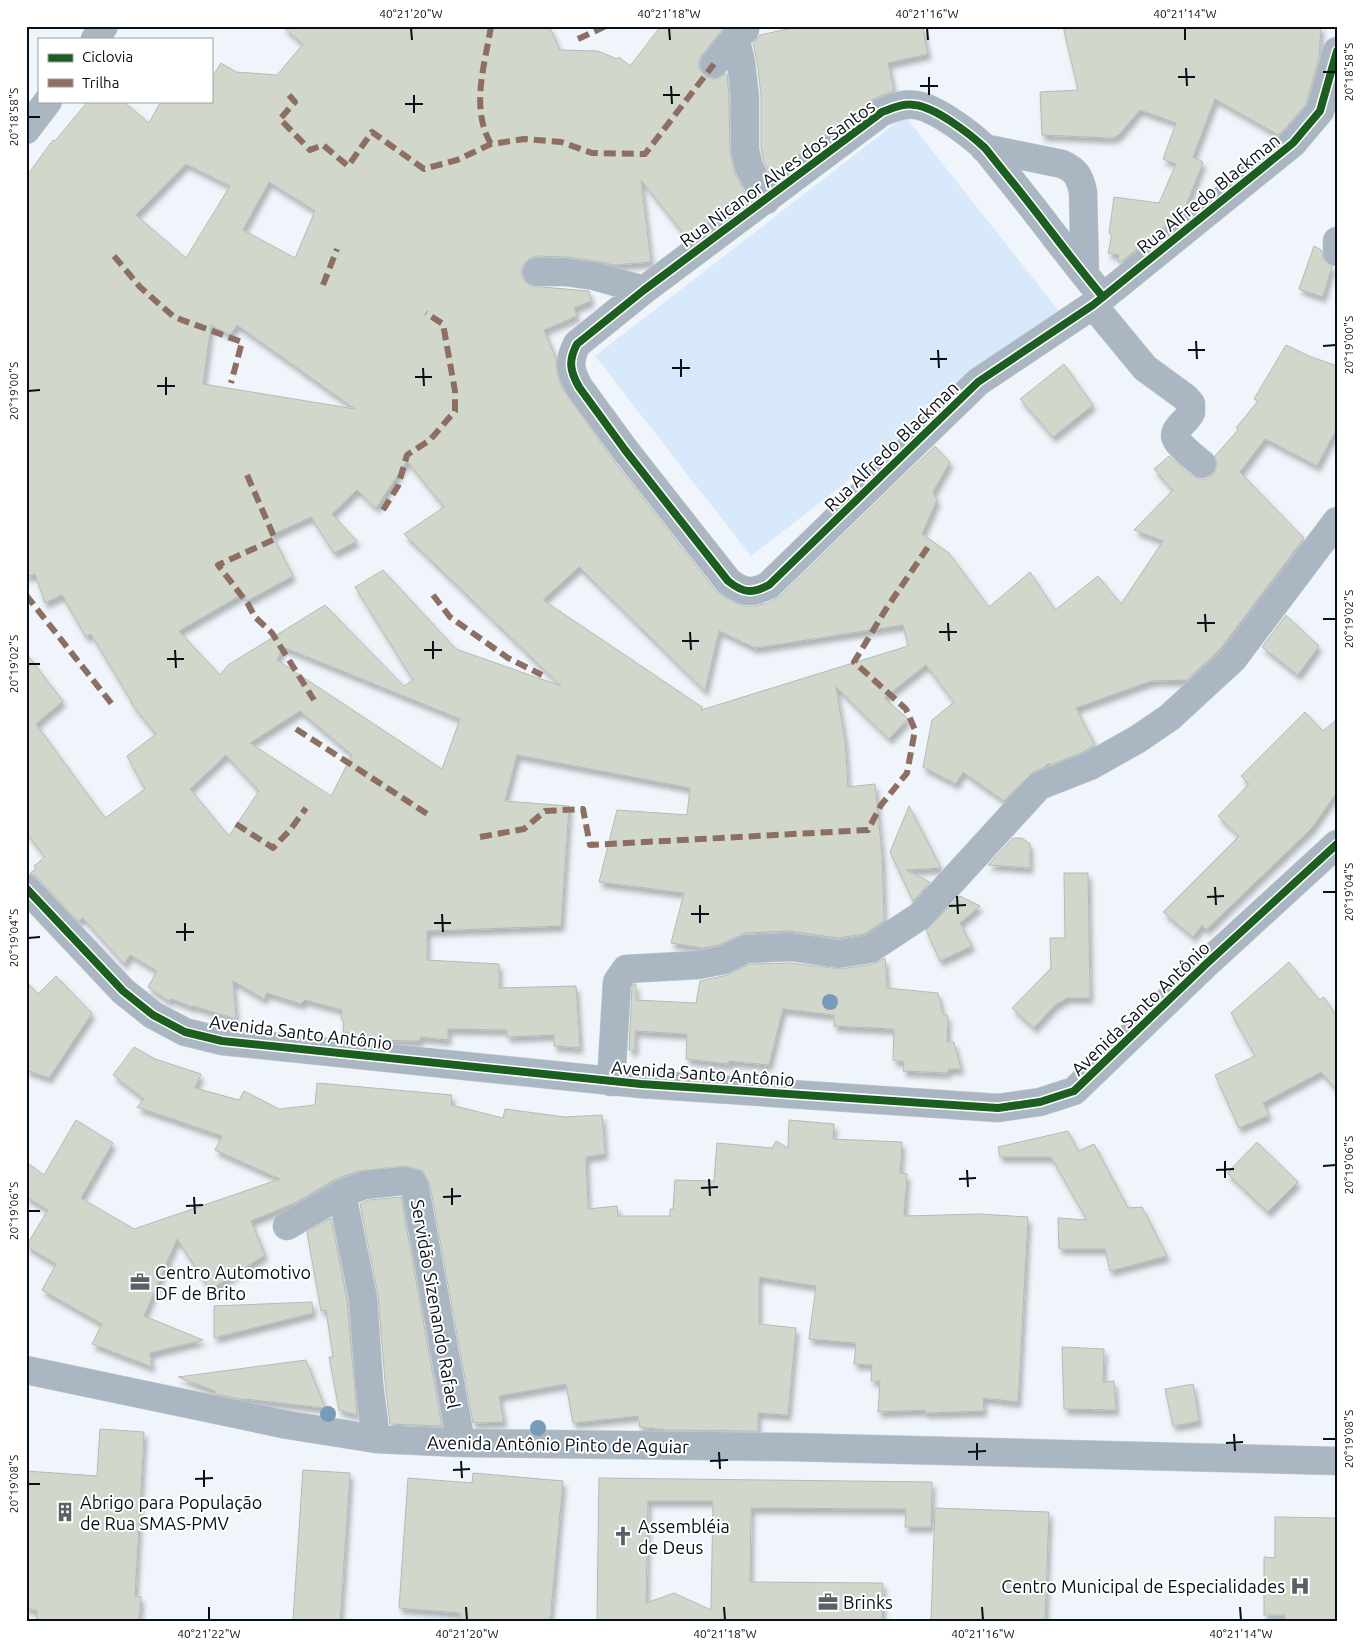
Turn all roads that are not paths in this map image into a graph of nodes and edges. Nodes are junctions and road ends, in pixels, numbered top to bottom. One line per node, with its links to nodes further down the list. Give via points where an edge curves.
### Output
1 (104, 26): 3 (street)
2 (742, 32): 5 (street); 10 (street, via 744,150)
3 (96, 38)
4 (1337, 51): 7 (street, Rua Alfredo Blackman)
5 (714, 64)
6 (47, 102): 8 (street)
7 (1328, 116): 16 (street, Rua Alfredo Blackman)
8 (26, 130)
9 (984, 148): 10 (street, Rua Nicanor Alves dos Santos, via 936,112 914,105 898,105 882,112); 14 (street, Rua Nicanor Alves dos Santos); 14 (street, via 1062,164 1077,173 1082,192)
10 (766, 200): 15 (street, Rua Nicanor Alves dos Santos)
11 (1337, 241): 12 (street)
12 (1337, 252)
13 (537, 272): 15 (street, via 594,276)
14 (1085, 275): 16 (street)
15 (644, 290): 16 (street, Rua Alfredo Blackman, via 577,344 570,366 573,376 625,450 728,581 738,589 749,591 769,585 978,382)
16 (1098, 301): 17 (street, via 1145,368 1191,404 1188,418 1175,435)
17 (1202, 464)
18 (1337, 521): 21 (street, via 1233,659 1170,717 1090,766 1039,786 920,916 870,949 838,954 791,947 746,949 724,960 698,965 626,969 617,982)
19 (1337, 844): 21 (street, Avenida Santo Antônio, via 1074,1091 1040,1102 998,1108)
20 (26, 888): 21 (street, Avenida Santo Antônio, via 123,991 153,1015 185,1032 222,1041)
21 (611, 1082)
22 (342, 1194): 23 (street, Servidão Sizenando Rafael); 25 (street, via 363,1298); 26 (street, Servidão Sizenando Rafael, via 364,1185 413,1183)
23 (287, 1226)
24 (26, 1370): 25 (street, Avenida Antônio Pinto de Aguiar, via 288,1425)
25 (376, 1439): 26 (street, Avenida Antônio Pinto de Aguiar)
26 (461, 1443): 27 (street, Avenida Antônio Pinto de Aguiar, via 789,1447)
27 (1337, 1461)

